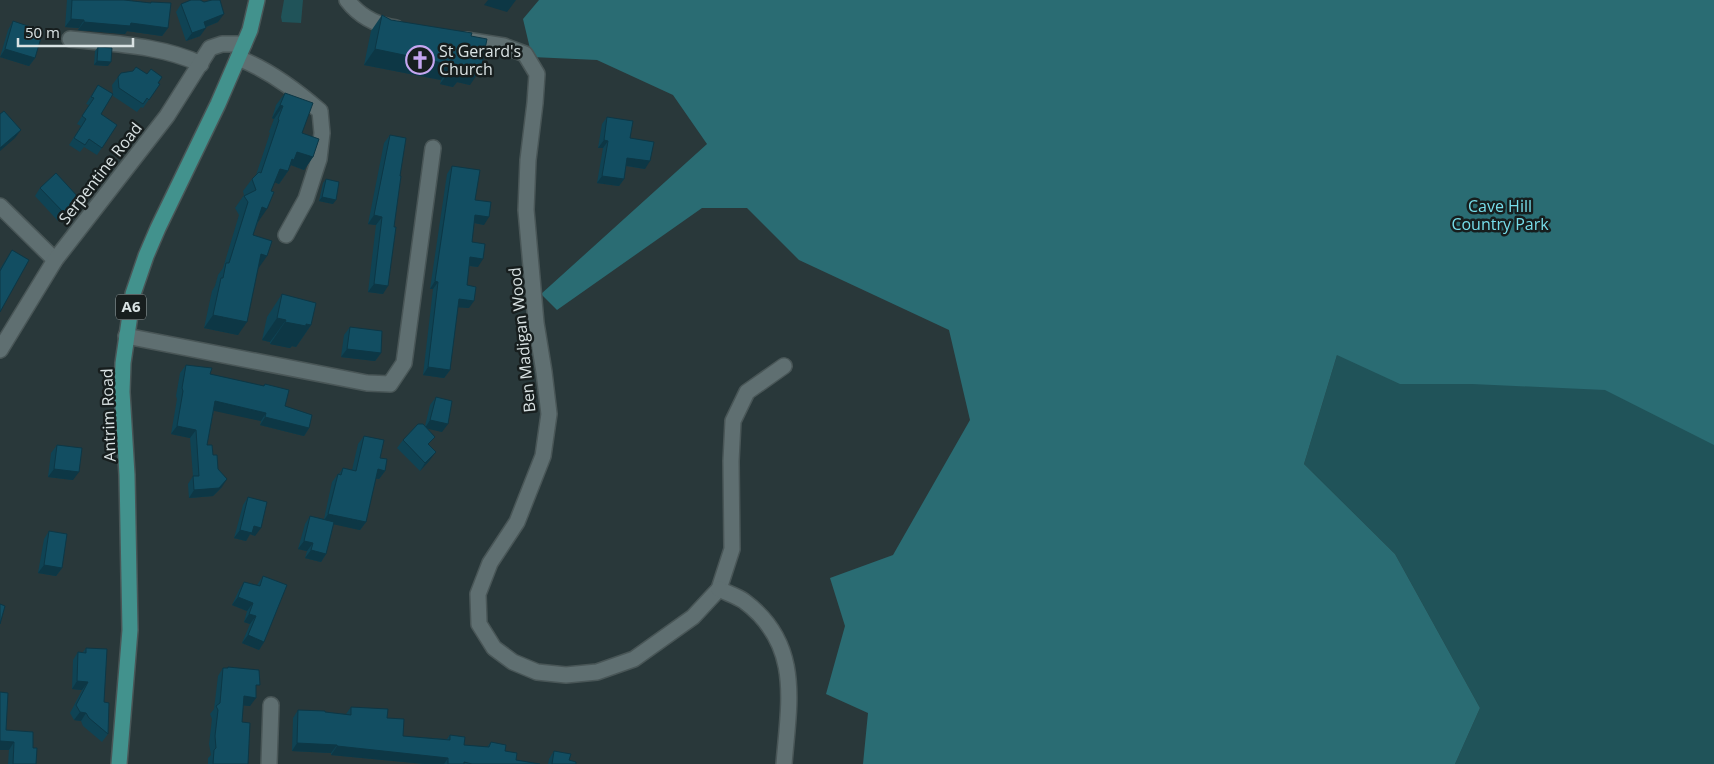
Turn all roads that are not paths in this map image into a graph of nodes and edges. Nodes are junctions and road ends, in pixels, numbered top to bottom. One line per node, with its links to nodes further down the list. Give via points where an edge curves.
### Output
1 (257, 0): 6 (main road, Antrim Road / A6)
2 (347, 0): 3 (street, via 363,16 382,26)
3 (410, 31)
4 (448, 37): 15 (street, Ben Madigan Wood, via 504,46 525,54 537,74 526,210 536,323 549,414 543,456 517,522 490,563 478,594 479,624 494,648 513,662 536,672 566,675 597,672 634,659 693,617)
5 (70, 39): 7 (street, via 155,48)
6 (241, 51): 7 (street, Serpentine Road, via 222,44 210,48); 10 (street, via 251,63 320,111 319,159 306,199); 12 (main road, Antrim Road / A6, via 146,256 133,294)
7 (201, 64): 11 (street, Serpentine Road, via 144,146)
8 (433, 148): 12 (street, via 404,363 390,384 367,383)
9 (0, 206): 11 (street)
10 (286, 235)
11 (54, 260): 13 (street, Serpentine Road)
12 (126, 336): 17 (main road, Antrim Road / A6, via 122,392 130,630)
13 (0, 350)
14 (784, 366): 15 (street, Ben Madigan Wood, via 747,392 733,422 732,550)
15 (719, 589): 19 (street, via 743,600 780,642 790,696)
16 (271, 705): 18 (street)
17 (119, 764)
18 (269, 764)
19 (784, 764)

